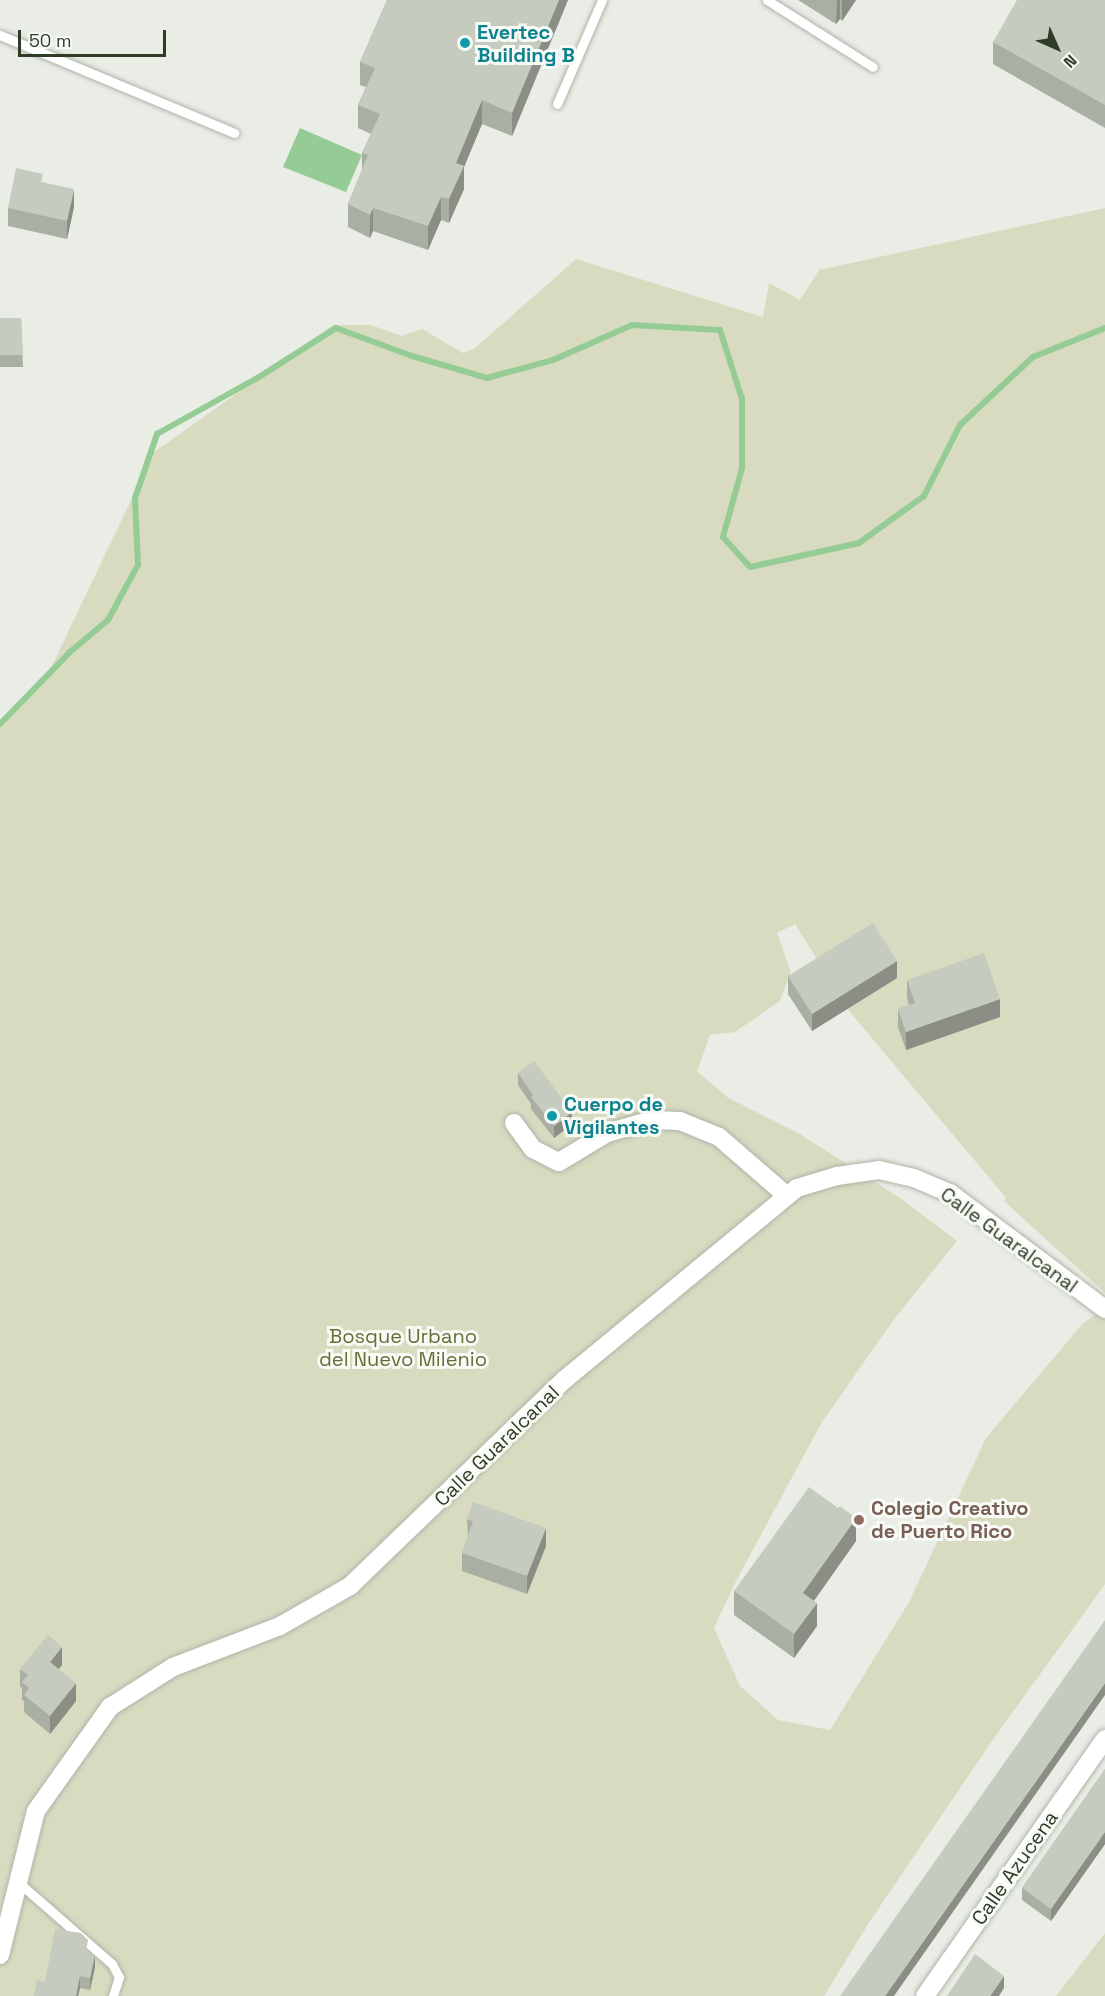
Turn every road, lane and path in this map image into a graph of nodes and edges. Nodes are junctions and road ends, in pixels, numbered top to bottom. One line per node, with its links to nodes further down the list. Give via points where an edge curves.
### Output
1 (602, 0): 5 (lane)
2 (767, 0): 4 (lane)
3 (0, 35): 6 (lane)
4 (873, 67)
5 (557, 104)
6 (234, 133)
7 (514, 1123): 8 (street, via 533,1149 559,1161 607,1133 652,1120 680,1121 719,1137)
8 (787, 1197): 9 (street, Calle Guaralcanal, via 797,1188 837,1176 879,1170 914,1178 950,1193); 11 (street, Calle Guaralcanal, via 564,1380 350,1586 280,1626 173,1667 110,1707 36,1811)
9 (1105, 1309)
10 (1105, 1739): 14 (street, Calle Azucena)
11 (18, 1882): 12 (street, Calle Guaralcanal); 13 (lane, via 112,1964 119,1977)
12 (0, 1955)
13 (113, 1996)
14 (925, 1996)

